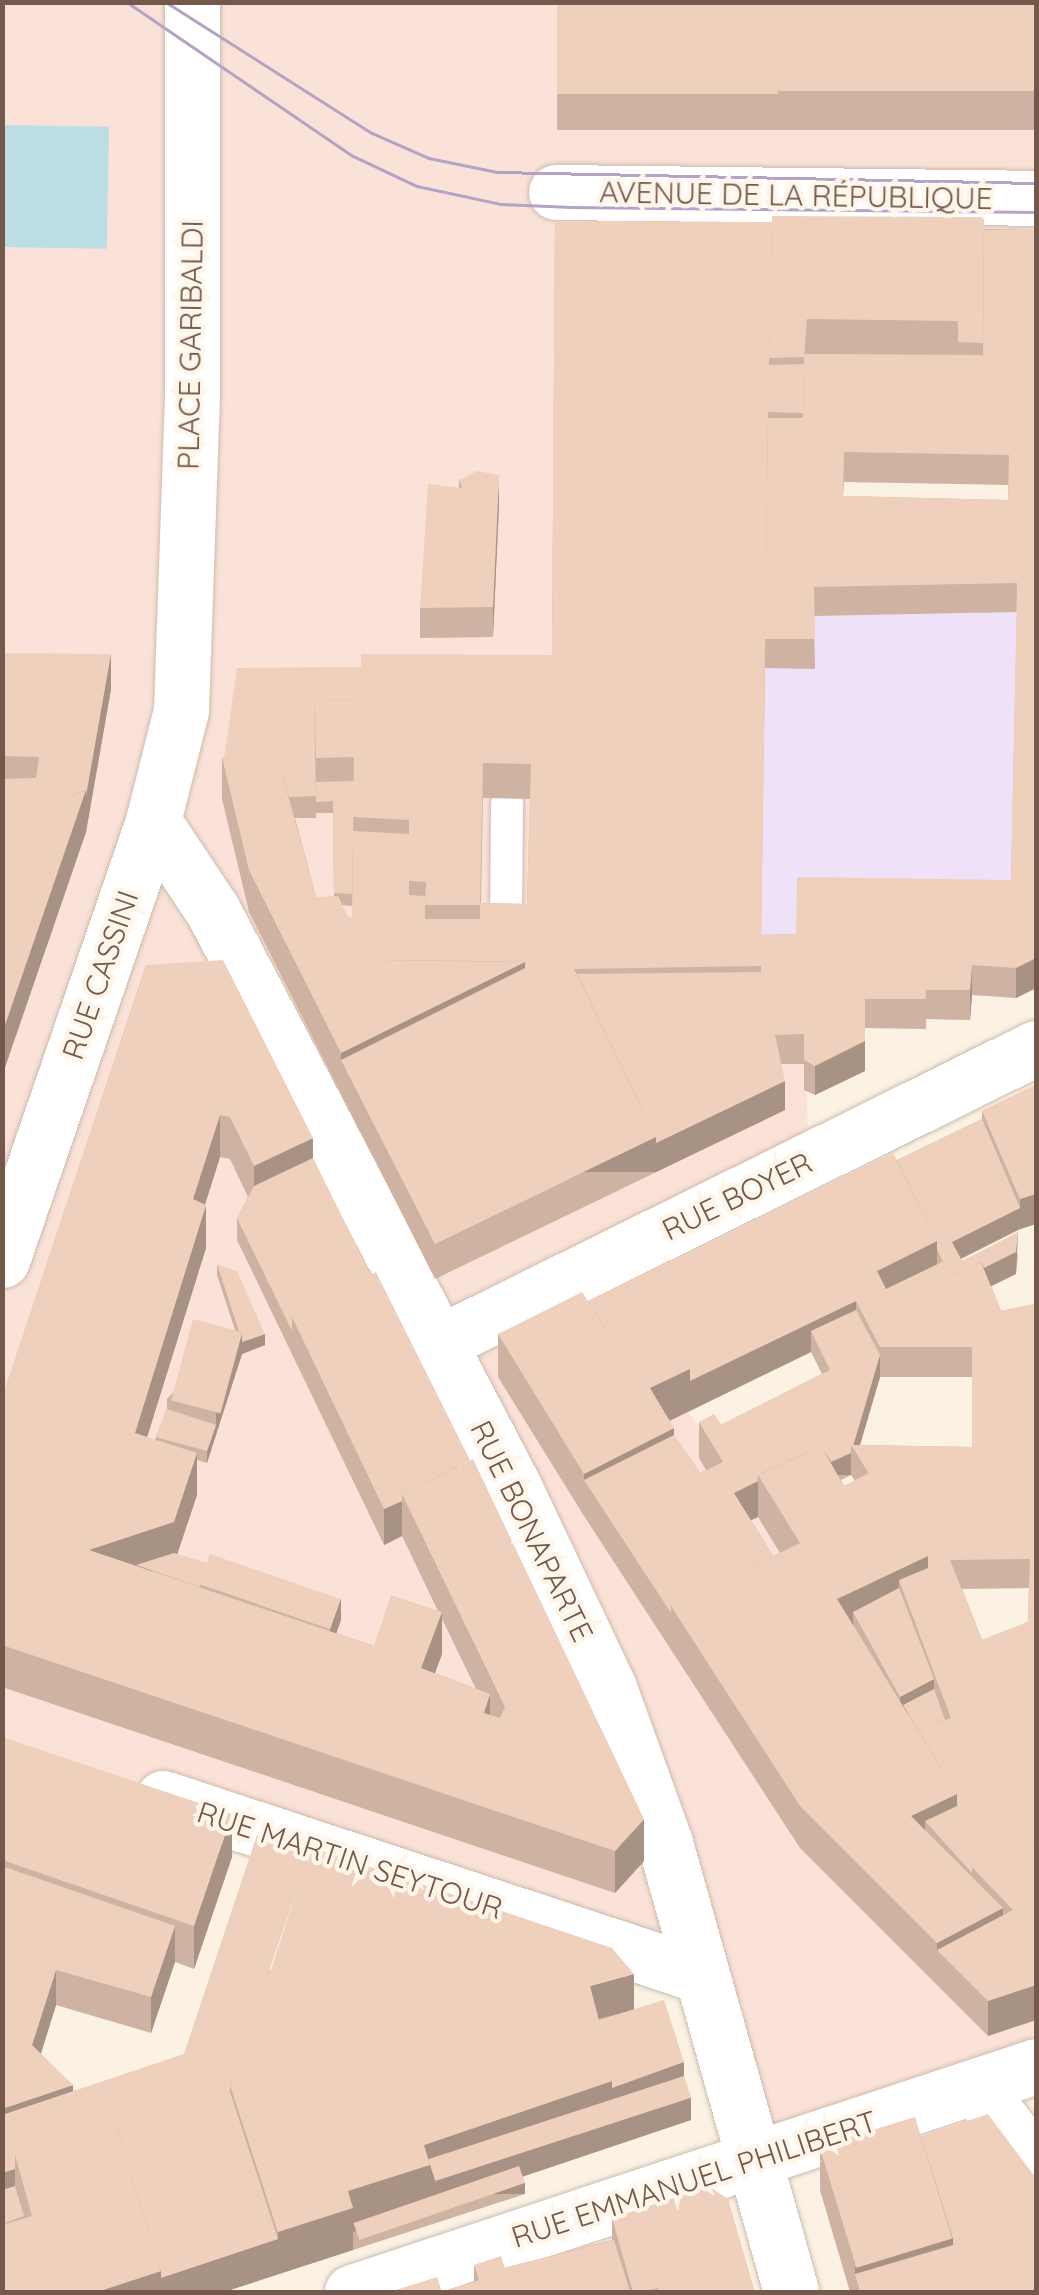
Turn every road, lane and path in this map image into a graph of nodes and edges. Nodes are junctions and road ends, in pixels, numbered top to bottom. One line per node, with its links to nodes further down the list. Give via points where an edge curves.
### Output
1 (192, 2): 4 (street, PLACE GARIBALDI, via 192,394)
2 (556, 192): 3 (street, AVENUE DE LA RÉPUBLIQUE)
3 (1036, 198)
4 (181, 687): 6 (street, RUE CASSINI, via 173,750)
5 (507, 804): 7 (lane)
6 (153, 820): 9 (street, RUE CASSINI); 10 (street, RUE BONAPARTE, via 213,911)
7 (506, 923)
8 (1036, 1048): 10 (street, RUE BOYER)
9 (2, 1260)
10 (437, 1344): 12 (street, RUE BONAPARTE, via 609,1688 665,1844)
11 (115, 1782): 12 (street, RUE MARTIN SEYTOUR)
12 (697, 1974): 15 (street, RUE BONAPARTE)
13 (1036, 2066): 14 (street, RUE EMMANUEL PHILIBERT)
14 (977, 2088): 15 (street, RUE EMMANUEL PHILIBERT); 16 (street)
15 (752, 2159): 17 (street, RUE EMMANUEL PHILIBERT); 18 (street, RUE BONAPARTE)
16 (1036, 2165)
17 (352, 2292)
18 (791, 2292)

